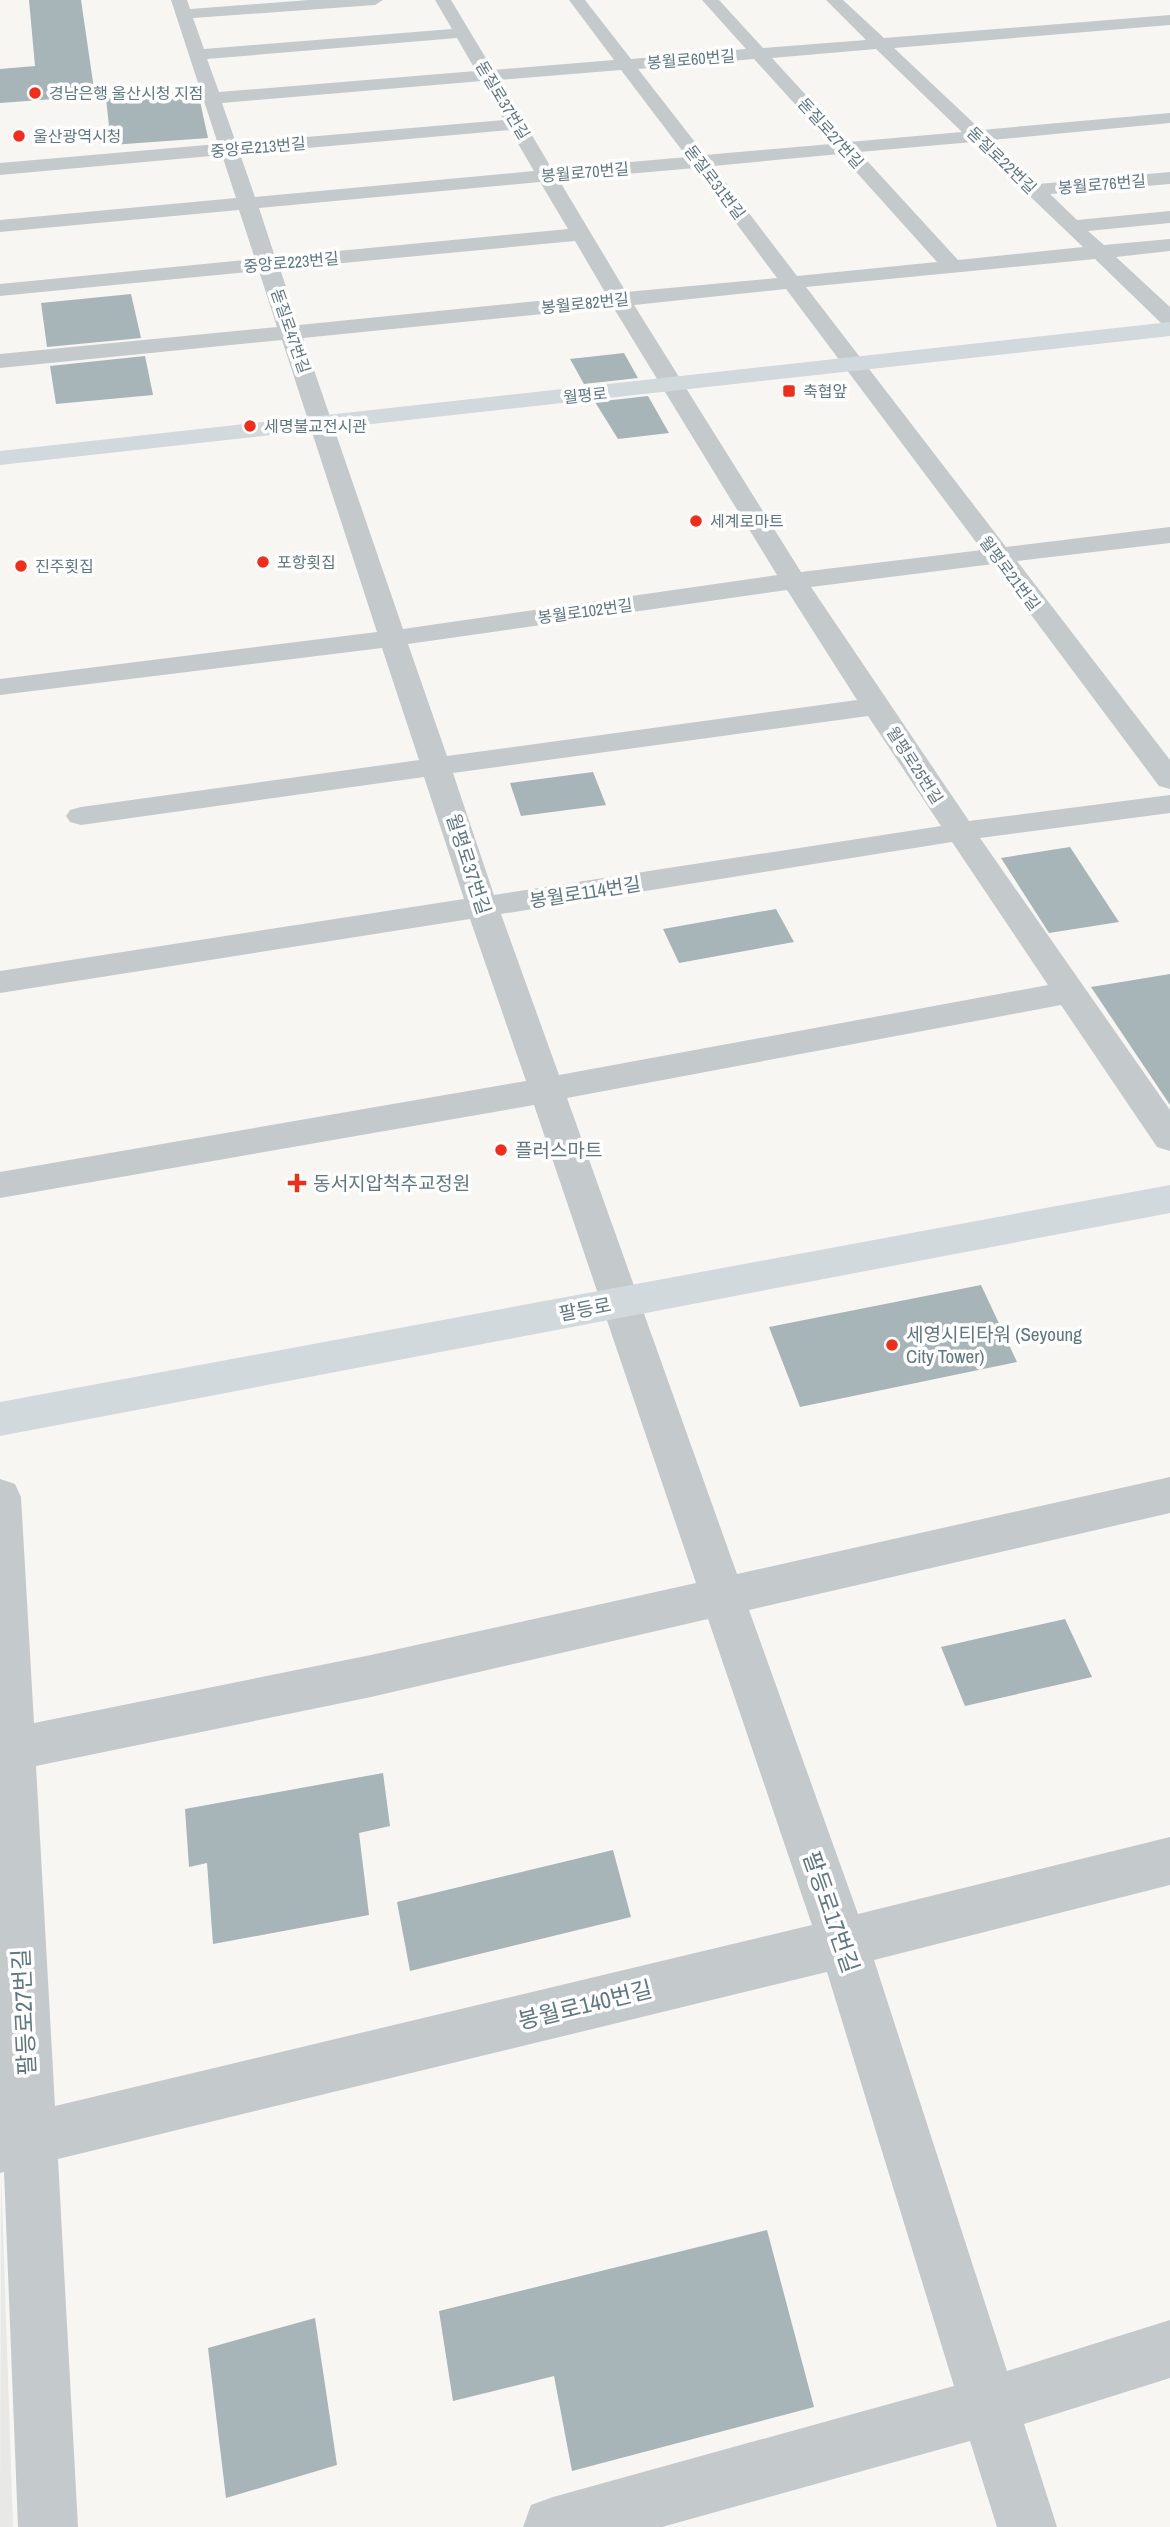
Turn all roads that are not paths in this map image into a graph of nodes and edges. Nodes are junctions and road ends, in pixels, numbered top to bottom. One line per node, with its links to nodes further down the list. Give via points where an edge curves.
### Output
1 (375, 0): 6 (street)
2 (443, 0): 8 (street, 돋질로37번길)
3 (577, 0): 12 (street, 돋질로31번길)
4 (710, 0): 10 (street, 돋질로27번길)
5 (834, 0): 9 (street, 돋질로22번길)
6 (182, 7): 11 (street, 돋질로47번길)
7 (1170, 20): 9 (street, 봉월로60번길)
8 (463, 33): 11 (street); 13 (street, 돋질로37번길)
9 (880, 44): 10 (street, 봉월로60번길); 17 (street, 돋질로22번길)
10 (759, 54): 12 (street, 봉월로60번길); 18 (street, 돋질로27번길)
11 (198, 55): 14 (street, 돋질로47번길)
12 (626, 65): 13 (street, 봉월로60번길); 20 (street, 돋질로31번길)
13 (488, 76): 14 (street, 봉월로60번길); 16 (street, 돋질로37번길)
14 (213, 99): 19 (street, 돋질로47번길)
15 (1170, 118): 17 (street, 봉월로70번길)
16 (517, 124): 19 (street, 중앙로213번길); 22 (street, 돋질로37번길)
17 (977, 136): 18 (street, 봉월로70번길); 24 (street, 돋질로22번길)
18 (844, 148): 20 (street, 봉월로70번길); 35 (street, 돋질로27번길)
19 (230, 149): 21 (street, 중앙로213번길); 26 (street, 돋질로47번길)
20 (699, 161): 22 (street, 봉월로70번길); 36 (street, 돋질로31번길)
21 (0, 169)
22 (547, 175): 26 (street, 봉월로70번길); 31 (street, 돋질로37번길)
23 (1170, 178): 24 (street, 봉월로76번길)
24 (1034, 190): 27 (street, 돋질로22번길)
25 (1170, 197): 27 (street)
26 (248, 203): 29 (street, 봉월로70번길); 34 (street, 돋질로47번길)
27 (1054, 209): 30 (street, 돋질로22번길)
28 (1170, 217): 30 (street)
29 (0, 226)
30 (1072, 226): 33 (street, 돋질로22번길)
31 (582, 234): 34 (street, 중앙로223번길); 38 (street, 돋질로37번길)
32 (1170, 245): 33 (street, 봉월로82번길)
33 (1099, 252): 35 (street, 봉월로82번길); 39 (street, 돋질로22번길)
34 (269, 264): 37 (street, 중앙로223번길); 41 (street, 돋질로47번길)
35 (952, 266): 36 (street, 봉월로82번길)
36 (790, 282): 38 (street, 봉월로82번길); 43 (street, 돋질로31번길)
37 (0, 290)
38 (620, 299): 41 (street, 봉월로82번길); 44 (street, 돋질로37번길)
39 (1170, 319)
40 (1170, 329): 43 (main road, 월평로)
41 (292, 332): 42 (street, 봉월로82번길); 45 (street, 돋질로47번길)
42 (0, 361)
43 (852, 365): 44 (main road, 월평로); 48 (street, 월평로21번길)
44 (671, 385): 45 (main road, 월평로); 49 (street, 월평로25번길)
45 (323, 424): 46 (main road, 월평로); 50 (street, 월평로37번길)
46 (0, 458)
47 (1170, 535): 48 (street, 봉월로102번길)
48 (998, 557): 49 (street, 봉월로102번길); 54 (street, 월평로21번길)
49 (794, 581): 50 (street, 봉월로102번길); 52 (street, 월평로25번길)
50 (395, 638): 51 (street, 봉월로102번길); 53 (street, 월평로37번길)
51 (0, 687)
52 (876, 706): 53 (street); 57 (street, 월평로25번길)
53 (437, 766): 56 (street); 58 (street, 월평로37번길)
54 (1170, 780)
55 (1170, 804): 57 (street, 봉월로114번길)
56 (81, 816)
57 (959, 832): 58 (street, 봉월로114번길); 60 (street, 월평로25번길)
58 (483, 908): 59 (street, 봉월로114번길); 61 (street, 월평로37번길)
59 (0, 982)
60 (1070, 992): 61 (street); 62 (street, 월평로25번길)
61 (546, 1090): 63 (street); 65 (street, 월평로37번길)
62 (1170, 1138)
63 (0, 1185)
64 (1170, 1199): 65 (main road, 팔등로)
65 (619, 1303): 66 (main road, 팔등로); 69 (street, 팔등로17번길)
66 (0, 1419)
67 (1170, 1495): 69 (street)
68 (0, 1497): 70 (street, 팔등로27번길)
69 (721, 1595): 70 (street, via 370,1676); 72 (street, 팔등로17번길)
70 (12, 1749): 73 (street, 팔등로27번길)
71 (1170, 1861): 72 (street, 봉월로140번길)
72 (843, 1943): 73 (street, 봉월로140번길); 75 (street, 팔등로17번길)
73 (15, 2143): 76 (street, 팔등로27번길)
74 (1170, 2349): 75 (street)
75 (989, 2406): 77 (street); 78 (street, 팔등로17번길)
76 (48, 2527)
77 (553, 2527)
78 (1027, 2527)

